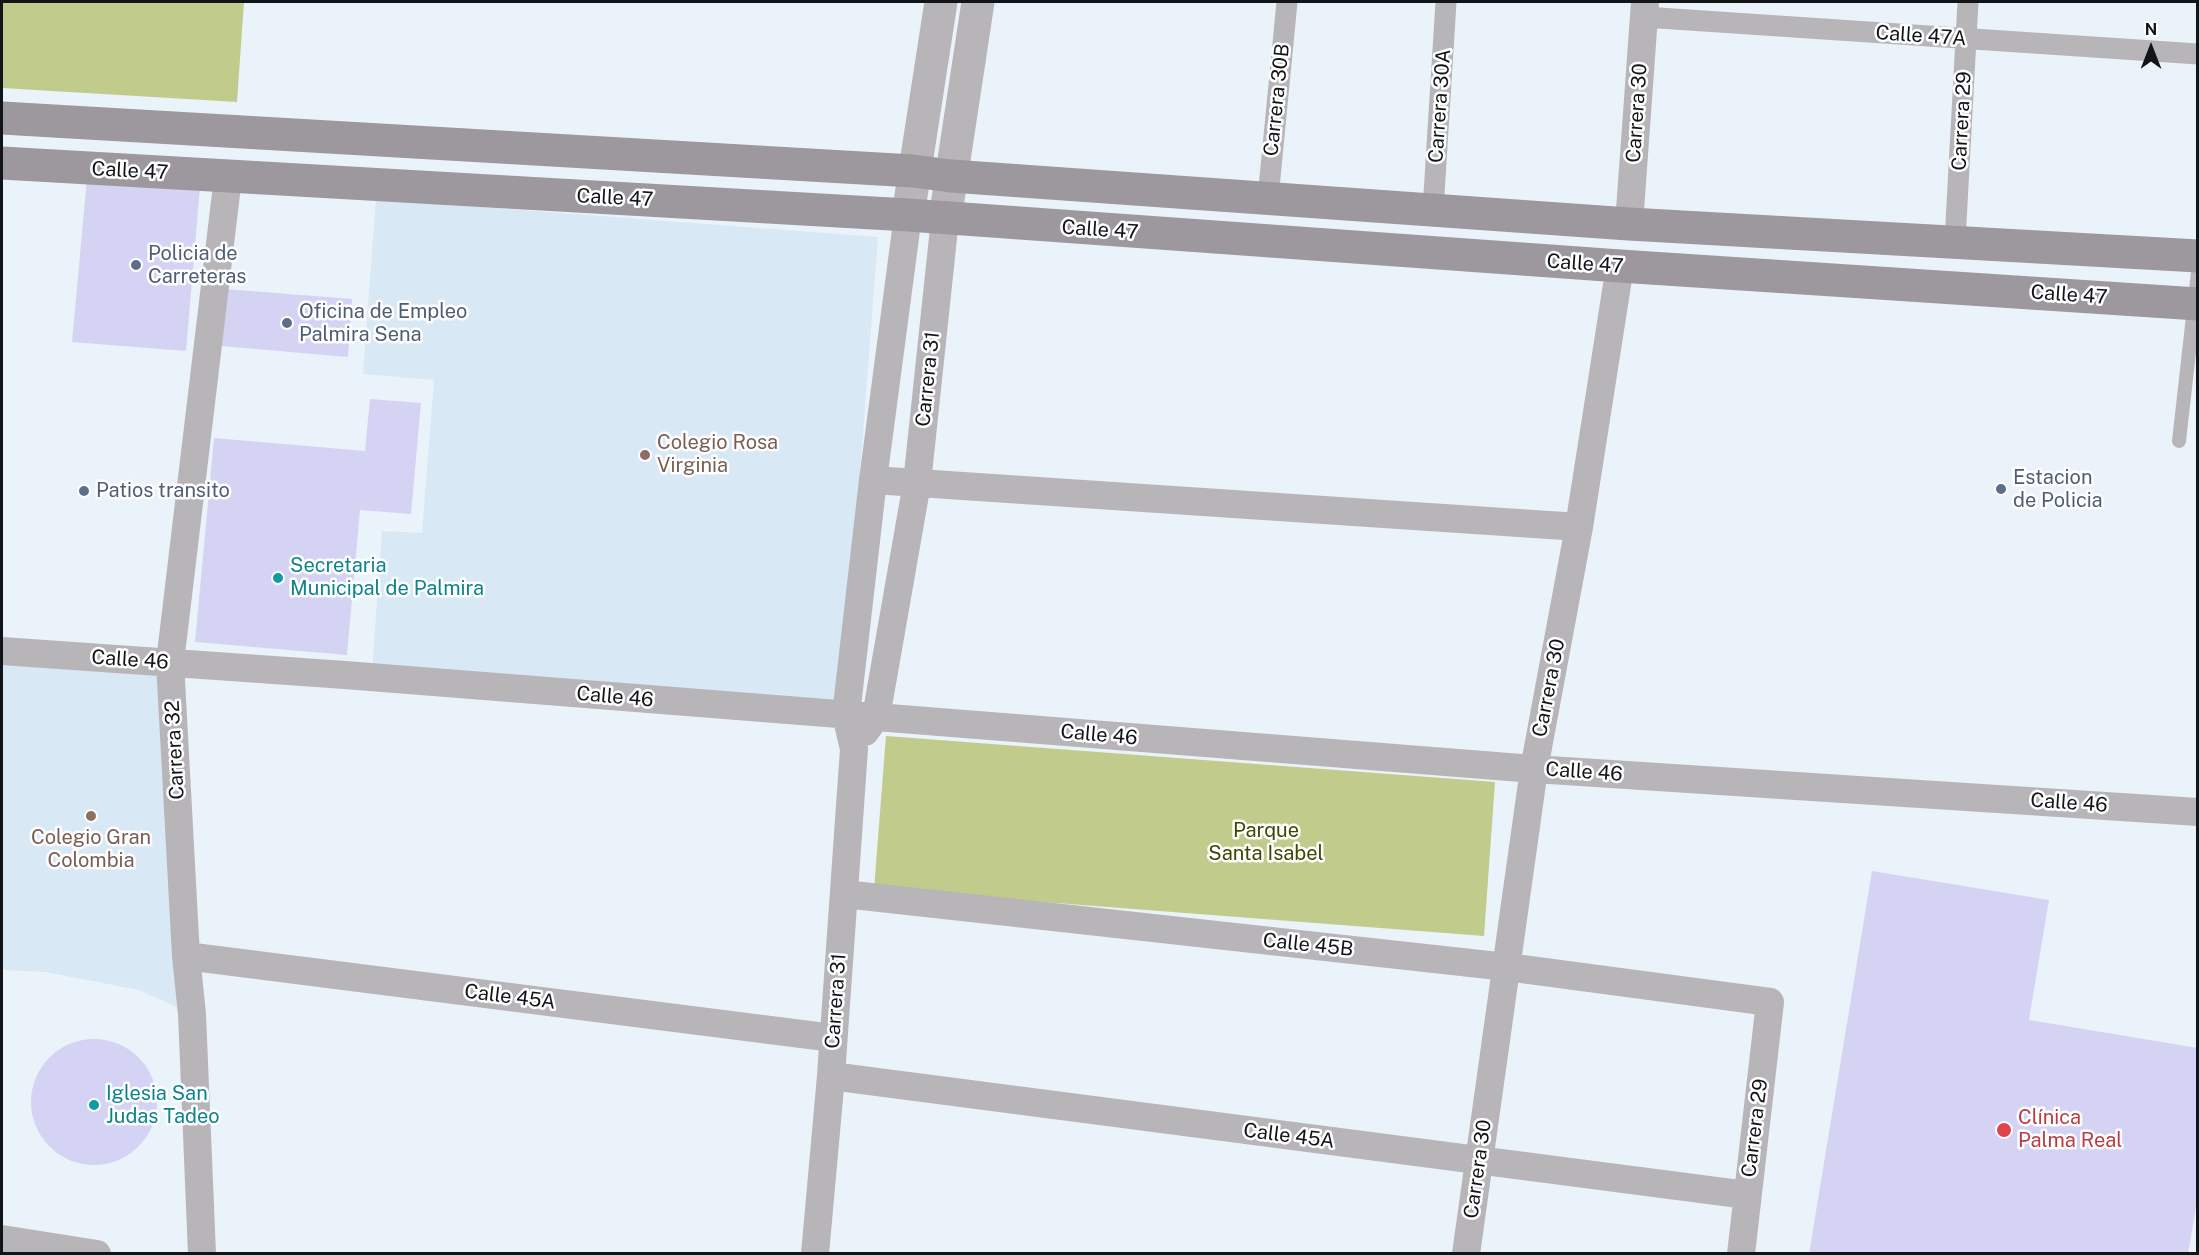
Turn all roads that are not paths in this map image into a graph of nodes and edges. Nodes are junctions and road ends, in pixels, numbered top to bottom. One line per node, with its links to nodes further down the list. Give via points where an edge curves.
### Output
1 (941, 2): 11 (street, Carrera 31)
2 (978, 2): 12 (street, Carrera 31)
3 (1287, 2): 14 (street, Carrera 30B)
4 (1446, 2): 15 (street, Carrera 30A)
5 (1968, 2): 7 (street, Carrera 29)
6 (1645, 9): 7 (street, Calle 47A); 18 (street, Carrera 30)
7 (1967, 39): 8 (street, Calle 47A); 19 (street, Carrera 29)
8 (2198, 54)
9 (2, 118): 11 (main road)
10 (2, 163): 13 (main road, Calle 47)
11 (913, 171): 12 (main road); 16 (street, Carrera 31)
12 (951, 176): 14 (main road); 17 (street, Carrera 31)
13 (228, 177): 16 (main road, Calle 47); 28 (street, Carrera 32)
14 (1268, 198): 15 (main road)
15 (1433, 210): 18 (main road)
16 (908, 215): 17 (main road, Calle 47); 24 (street, Carrera 31)
17 (945, 219): 21 (main road, Calle 47); 25 (street, Carrera 31)
18 (1629, 224): 19 (main road)
19 (1955, 241): 20 (main road)
20 (2198, 256)
21 (1620, 266): 22 (main road, Calle 47); 26 (street, Carrera 30)
22 (2196, 293): 23 (lane)
23 (2179, 441)
24 (873, 480): 25 (street); 29 (street, Carrera 31)
25 (917, 483): 26 (street); 30 (street, Carrera 31)
26 (1579, 527): 32 (street, Carrera 30)
27 (2, 651): 28 (street, Calle 46)
28 (170, 662): 29 (street, Calle 46); 35 (street, Carrera 32)
29 (846, 715): 30 (street, Calle 46); 31 (street, Carrera 31)
30 (876, 717): 31 (street, Carrera 31); 32 (street, Calle 46)
31 (854, 749): 34 (street, Carrera 31)
32 (1534, 769): 33 (street, Calle 46); 36 (street, Carrera 30)
33 (2198, 812)
34 (844, 894): 36 (street, Calle 45B); 38 (street, Carrera 31)
35 (186, 956): 38 (street, Calle 45A); 45 (street, Carrera 32)
36 (1507, 967): 37 (street, Calle 45B); 40 (street, Carrera 30)
37 (1770, 1002): 41 (street, Carrera 29)
38 (834, 1038): 39 (street, Carrera 31)
39 (831, 1077): 40 (street, Calle 45A); 46 (street, Carrera 31)
40 (1479, 1161): 41 (street, Calle 45A); 47 (street, Carrera 30)
41 (1747, 1195): 43 (street, Carrera 29)
42 (2, 1239): 44 (street)
43 (1742, 1253)
44 (98, 1254)
45 (202, 1254)
46 (815, 1254)
47 (1466, 1254)

